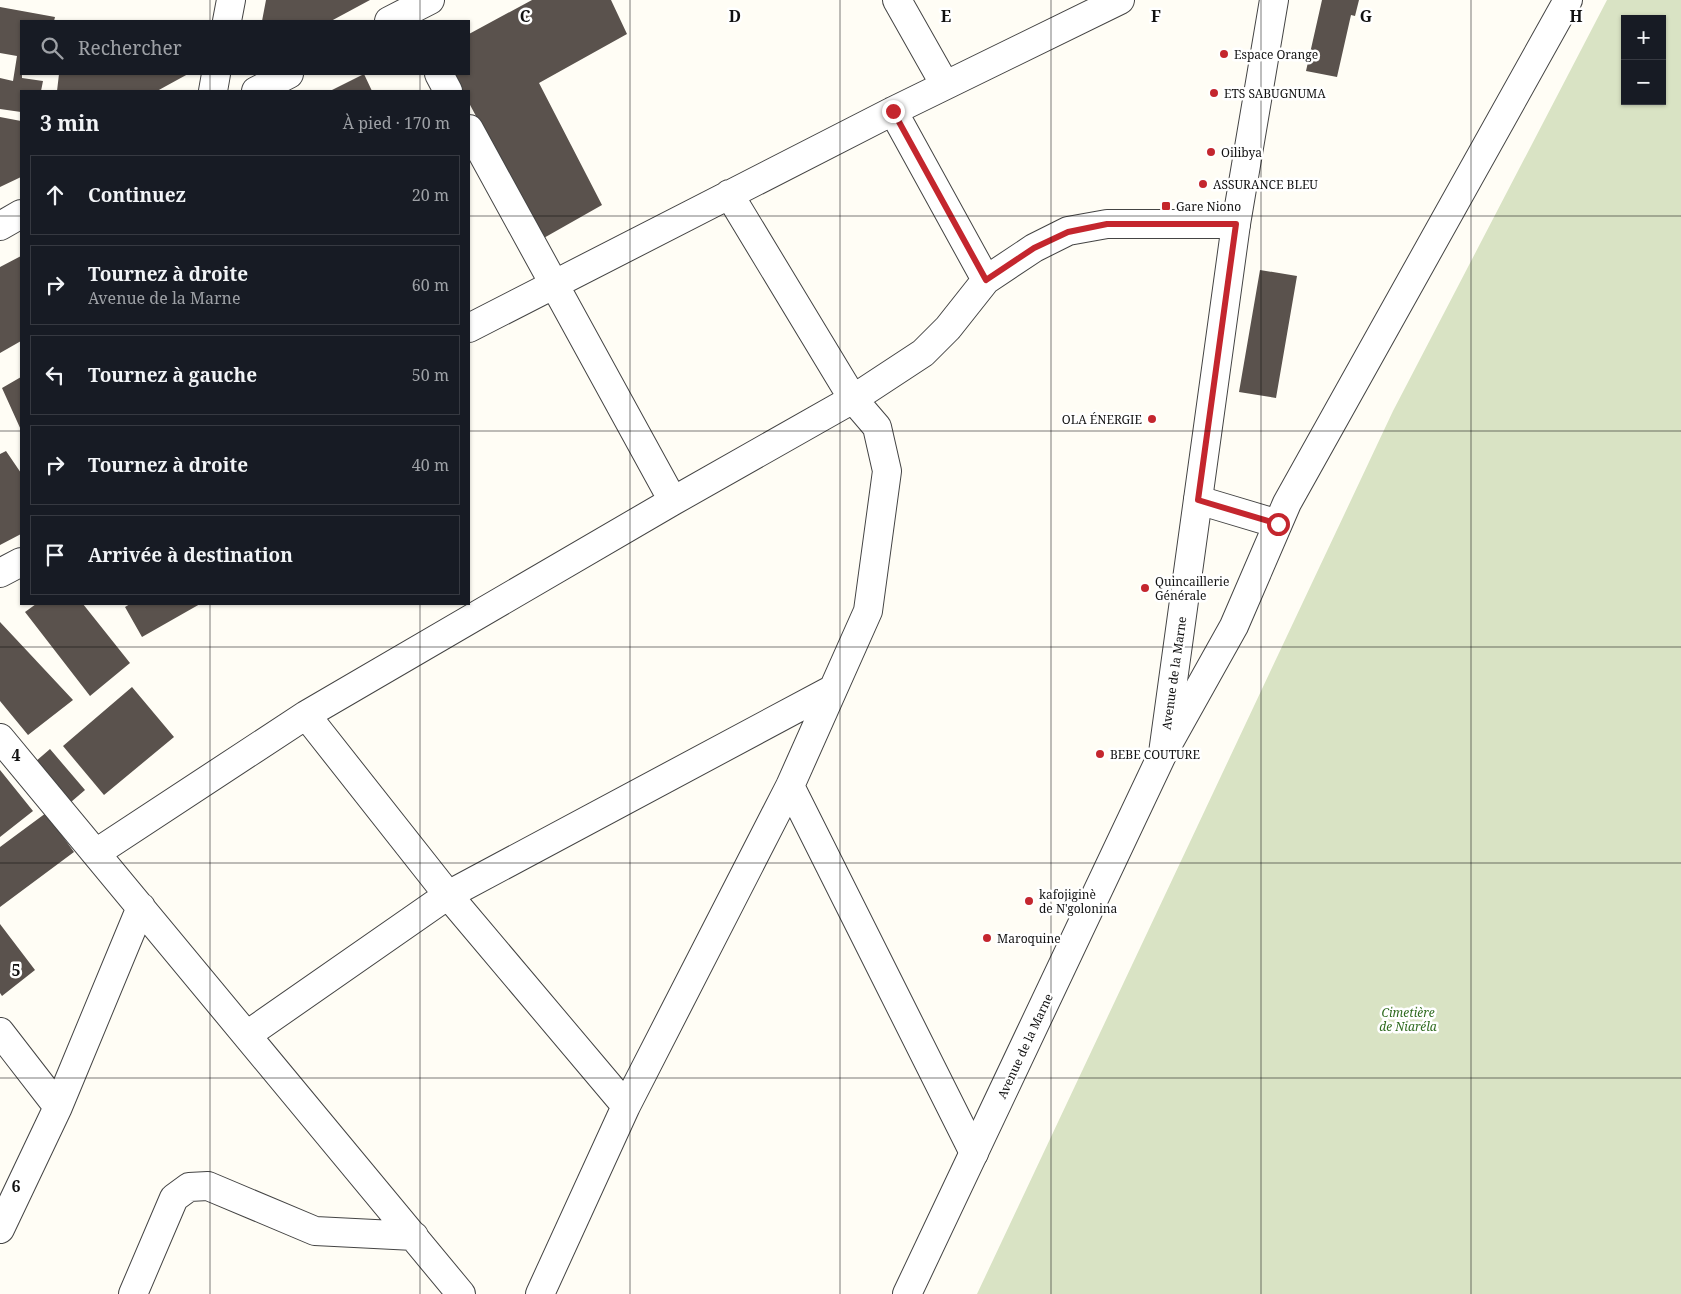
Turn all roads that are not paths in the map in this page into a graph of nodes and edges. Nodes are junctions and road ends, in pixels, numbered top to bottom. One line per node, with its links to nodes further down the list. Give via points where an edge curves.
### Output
1 (231, 0): 8 (street)
2 (430, 0): 7 (street)
3 (897, 0): 12 (street)
4 (1120, 0): 12 (street)
5 (1274, 0): 20 (street, Avenue de la Marne)
6 (1568, 0): 28 (street)
7 (402, 18)
8 (227, 20)
9 (216, 75): 13 (street)
10 (287, 75): 14 (street)
11 (439, 75): 15 (street)
12 (945, 85): 16 (street)
13 (213, 90)
14 (258, 90)
15 (447, 90)
16 (893, 111): 18 (street); 22 (street)
17 (470, 131): 23 (street)
18 (729, 194): 23 (street); 25 (street)
19 (20, 215): 21 (street)
20 (1236, 224): 22 (street, via 1107,224 1068,232 1034,248); 26 (street, Avenue de la Marne)
21 (0, 226)
22 (986, 280): 25 (street, via 948,328 923,353)
23 (554, 284): 24 (street); 27 (street)
24 (470, 327)
25 (853, 400): 27 (street); 31 (street, via 877,426 887,470 868,611)
26 (1198, 500): 28 (street); 34 (street, Avenue de la Marne)
27 (673, 502): 32 (street)
28 (1278, 524): 34 (street, via 1234,626)
29 (20, 563): 30 (street)
30 (0, 573)
31 (833, 689): 35 (street); 37 (street)
32 (306, 715): 36 (street); 37 (street)
33 (0, 738): 36 (street)
34 (1163, 753): 43 (street, Avenue de la Marne)
35 (790, 786): 41 (street); 43 (street)
36 (96, 853): 38 (street)
37 (448, 895): 40 (street); 41 (street)
38 (140, 907): 40 (street); 42 (street)
39 (0, 1032): 42 (street)
40 (247, 1035): 45 (street)
41 (626, 1106): 48 (street)
42 (58, 1107): 44 (street)
43 (974, 1153): 49 (street, Avenue de la Marne)
44 (0, 1229)
45 (414, 1236): 46 (street, via 315,1231 208,1186 189,1187 174,1198); 47 (street)
46 (133, 1294)
47 (461, 1294)
48 (540, 1294)
49 (907, 1294)

